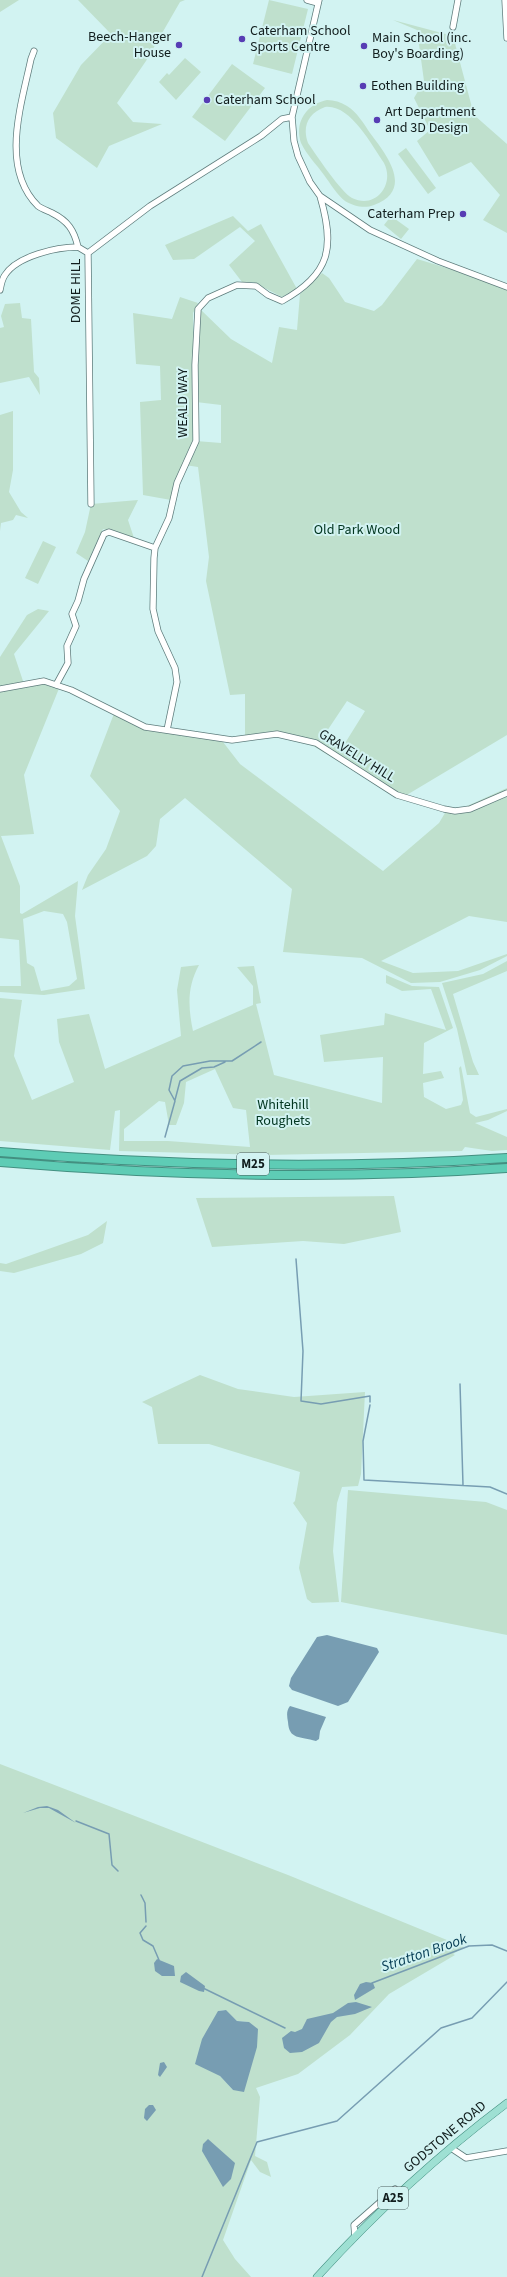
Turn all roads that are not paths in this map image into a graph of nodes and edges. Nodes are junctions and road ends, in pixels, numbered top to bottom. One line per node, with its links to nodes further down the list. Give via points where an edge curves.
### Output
1 (307, 0): 4 (street)
2 (458, 0): 5 (street)
3 (505, 0): 6 (street)
4 (318, 1): 8 (street)
5 (453, 27)
6 (507, 38)
7 (34, 51): 10 (street, via 14,133 16,170 25,190 39,207 67,222 74,232)
8 (292, 117): 9 (street, via 298,156 303,170); 11 (street, DOME HILL, via 282,119 261,136 150,206)
9 (320, 196): 12 (street, via 370,230 438,261); 15 (street, WEALD WAY, via 328,240 323,263 316,276 298,292 282,301 256,286 237,285 208,298 198,309 195,365 196,441 177,483 165,528)
10 (78, 247): 11 (street); 13 (street, via 44,252 16,265 4,275)
11 (88, 253): 14 (street, DOME HILL)
12 (507, 287)
13 (0, 290)
14 (91, 504)
15 (155, 548): 16 (street, via 109,532 104,534 72,614 76,626 66,646 68,663); 18 (street, WEALD WAY, via 153,609 158,631 175,668 177,682)
16 (56, 685): 17 (street, GRAVELLY HILL, via 44,681); 18 (street, GRAVELLY HILL, via 96,701 145,727)
17 (0, 690)
18 (167, 730): 19 (street, GRAVELLY HILL, via 232,740 277,734 304,739 316,743 397,795 444,809 470,809)
19 (507, 794)
20 (0, 1152): 21 (highway, M25, via 124,1160 254,1164 380,1164)
21 (507, 1158)
22 (0, 1162): 23 (highway, M25, via 240,1176 378,1175)
23 (507, 1168)
24 (507, 2103): 25 (main road, GODSTONE ROAD / A25)
25 (451, 2148): 26 (street, via 466,2158); 28 (main road, GODSTONE ROAD / A25)
26 (507, 2151)
27 (395, 2189): 28 (street)
28 (384, 2202): 29 (main road, GODSTONE ROAD / A25)
29 (317, 2277)

